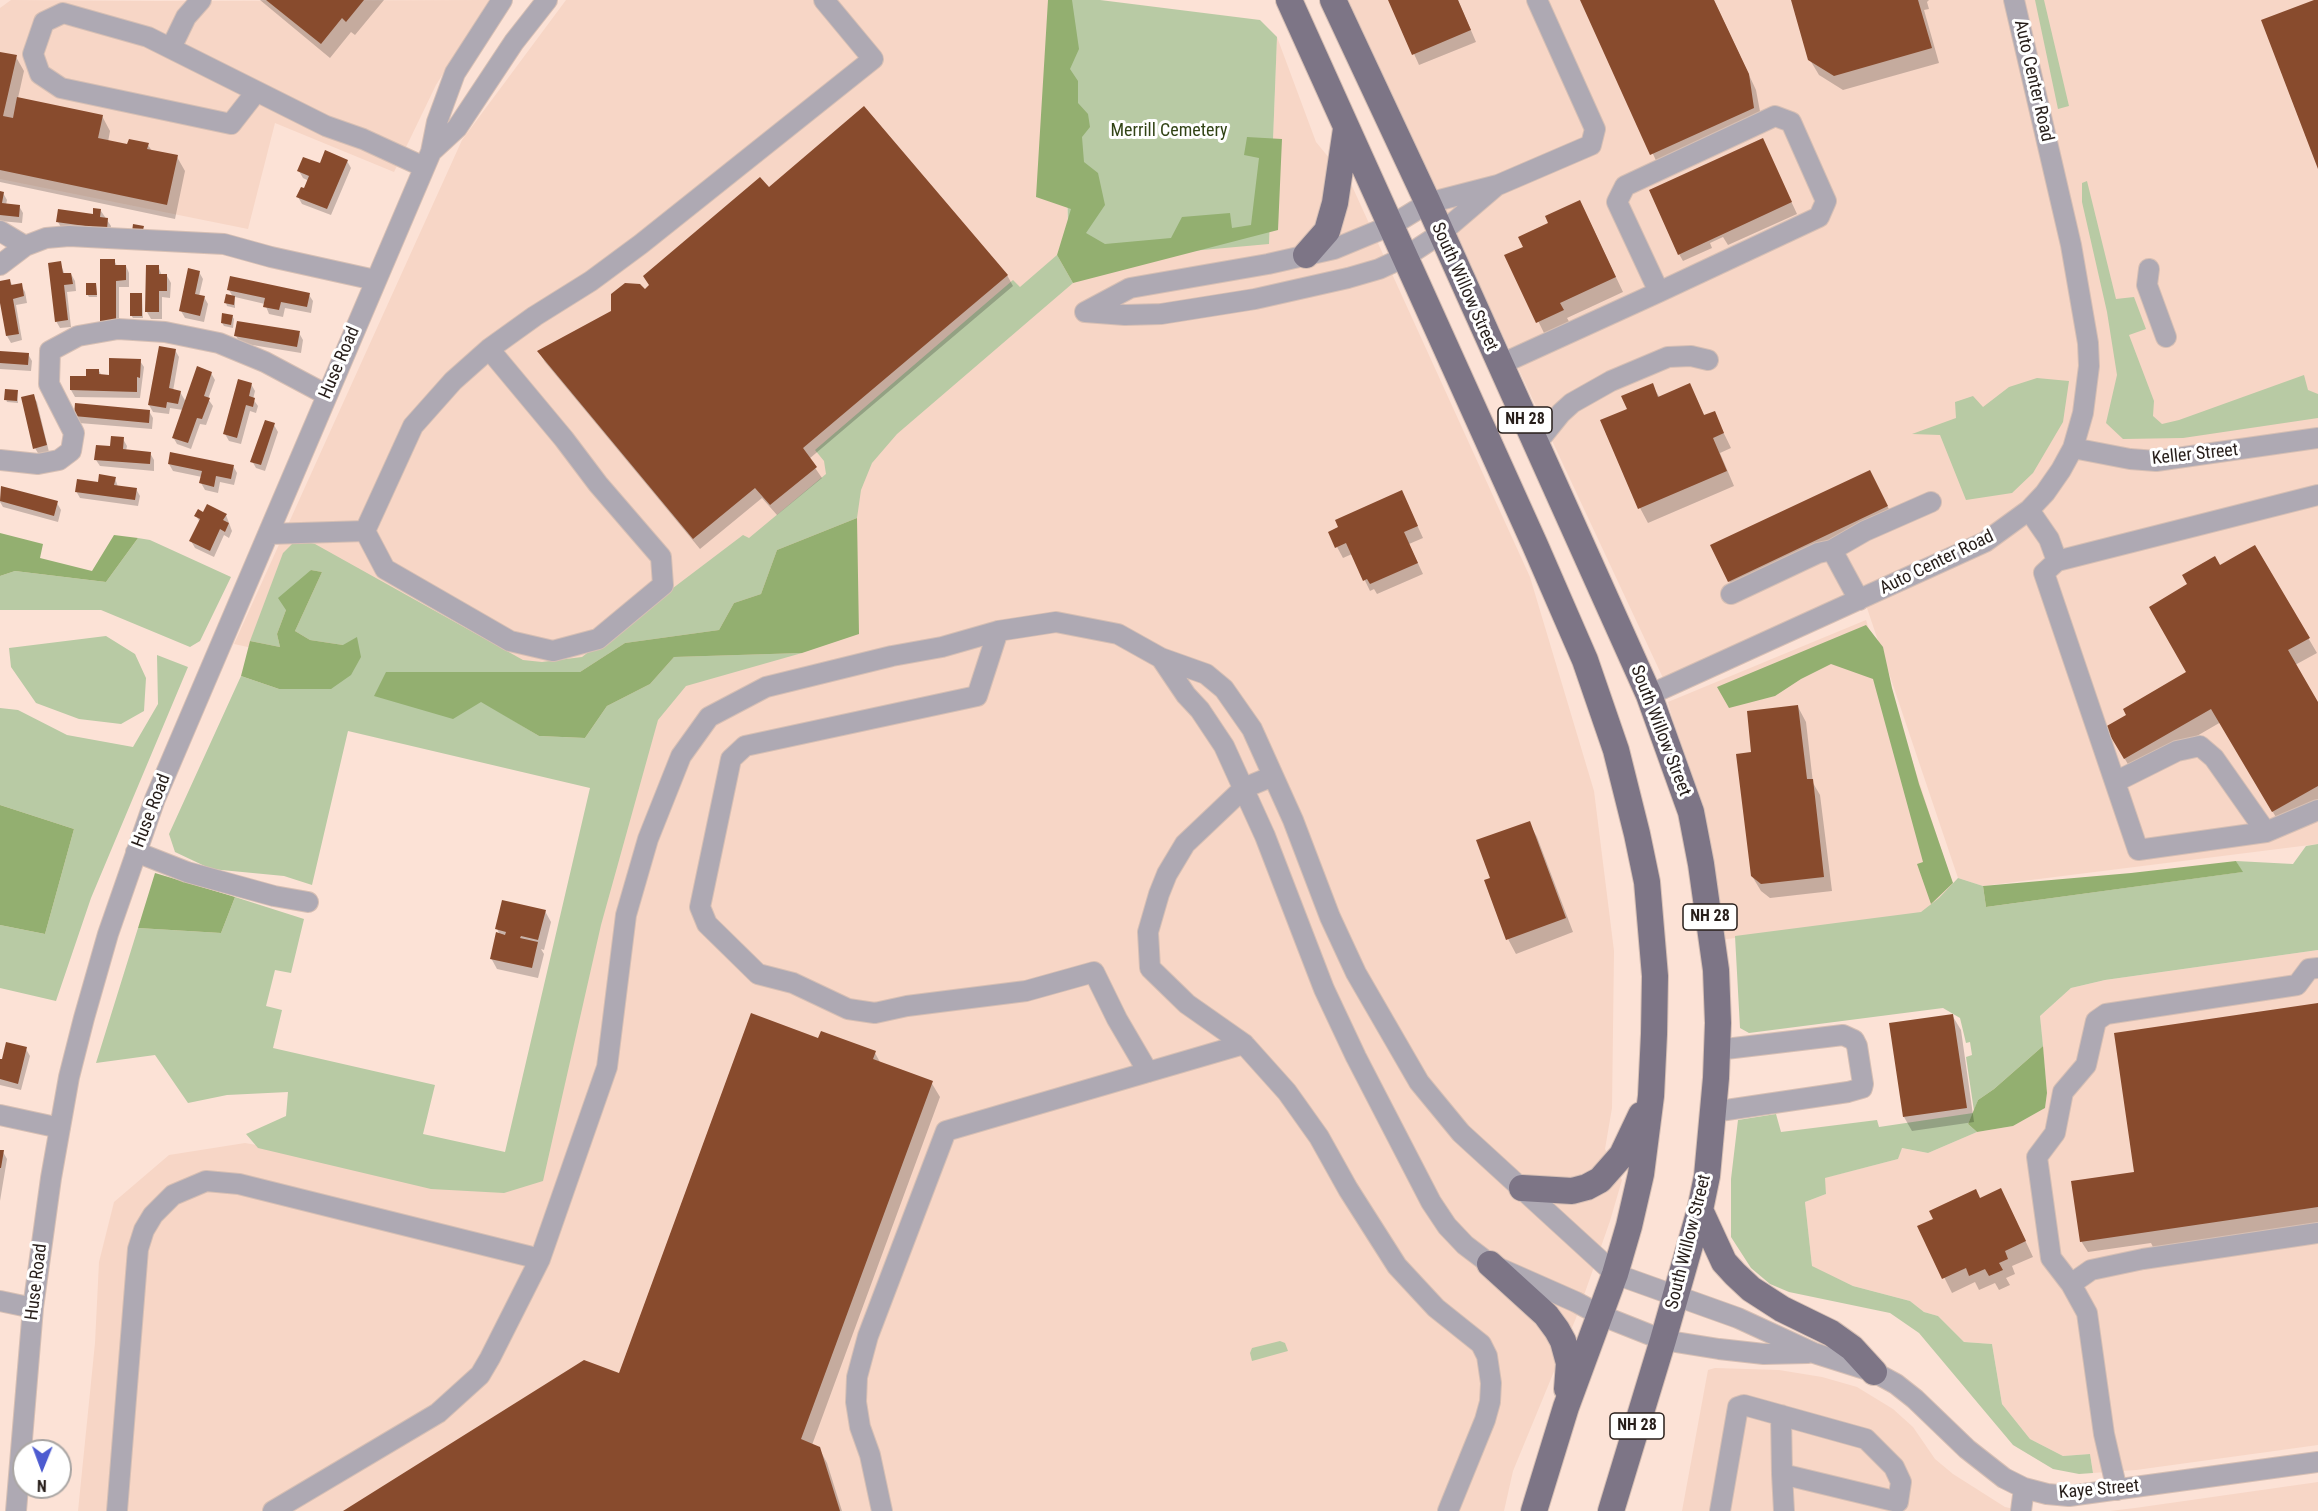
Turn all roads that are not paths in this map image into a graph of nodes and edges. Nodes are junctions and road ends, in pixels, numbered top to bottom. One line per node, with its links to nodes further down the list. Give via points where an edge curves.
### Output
1 (201, 0): 9 (street, via 186,17)
2 (502, 0): 12 (street, Huse Road, via 455,73)
3 (548, 0): 12 (street, Huse Road, via 514,42 457,128)
4 (824, 0): 26 (street, via 873,59 641,244)
5 (1332, 0): 14 (main road, South Willow Street / NH 28)
6 (1537, 0): 13 (street, via 1594,129 1592,146)
7 (2014, 0): 32 (street, Auto Center Road, via 2071,245 2086,332 2087,389)
8 (1284, 1): 11 (main road, NH 28)
9 (171, 48): 10 (street); 10 (street, via 63,13 44,22 33,54 40,74 61,88 231,124)
10 (256, 92): 12 (street, via 326,126)
11 (1346, 129): 15 (main road, NH 28); 19 (main road, via 1327,231)
12 (427, 159): 23 (street, Huse Road)
13 (1498, 184): 14 (street); 17 (street)
14 (1428, 203): 15 (street); 17 (main road, South Willow Street / NH 28)
15 (1392, 225): 19 (street, via 1334,249); 20 (main road, NH 28)
16 (0, 231): 18 (street)
17 (1440, 234): 20 (street); 28 (main road, South Willow Street / NH 28)
18 (25, 246): 21 (street); 23 (street, via 46,238 69,236 224,244)
19 (1306, 255): 20 (street, via 1130,288 1085,312 1161,314 1255,299 1348,279)
20 (1405, 257): 57 (main road, NH 28, via 1564,610 1616,750 1647,882 1652,926 1655,976)
21 (0, 265)
22 (2150, 269): 25 (street, via 2147,285)
23 (375, 280): 29 (street, Huse Road)
24 (1659, 292): 24 (street, via 1819,217 1826,201 1791,122 1774,117 1625,186 1617,202); 28 (street)
25 (2166, 337)
26 (489, 349): 37 (street, via 453,381 413,426); 37 (street, via 661,557 663,585 598,639 553,651 510,641 385,569)
27 (1708, 360): 31 (street, via 1668,357 1611,381 1572,403)
28 (1499, 365): 31 (main road, South Willow Street / NH 28)
29 (327, 395): 33 (street, via 219,343 165,332 118,329 78,336 50,351 49,384 74,433 71,451 58,460 38,464); 38 (street, Huse Road)
30 (2318, 438): 32 (street, Keller Street, via 2156,461)
31 (1536, 444): 45 (main road, South Willow Street / NH 28)
32 (2073, 448): 36 (street, Auto Center Road, via 2045,493)
33 (0, 460)
34 (2318, 495): 40 (street)
35 (1931, 502): 39 (street)
36 (2029, 510): 40 (street, via 2049,539); 42 (street, Auto Center Road, via 1985,542)
37 (365, 531): 38 (street)
38 (269, 534): 51 (street, Huse Road)
39 (1832, 550): 41 (street); 42 (street)
40 (2057, 561): 47 (street, via 2044,573)
41 (1731, 594)
42 (1859, 600): 45 (street, Auto Center Road)
43 (998, 631): 44 (street, via 1056,622 1118,634); 56 (street, via 977,696 745,746 731,759 700,907 707,924 758,974 793,983 848,1009 875,1013 1026,991 1094,972); 64 (street, via 766,687 709,717 681,756 648,838 626,915 607,1068)
44 (1161, 658): 46 (street, via 1206,674 1224,689 1252,729); 48 (street, Kaye Street, via 1224,746)
45 (1649, 695): 55 (main road, South Willow Street / NH 28, via 1691,812 1716,970)
46 (1273, 776): 48 (street); 61 (street, via 1347,954 1394,1042 1419,1082 1461,1133)
47 (2115, 782): 50 (street, via 2138,850); 50 (street, via 2177,751 2200,746 2214,758)
48 (1244, 788): 54 (street, via 1185,844 1167,874 1148,932 1150,968 1186,1004); 65 (street, Kaye Street, via 1324,989 1356,1057 1431,1202 1459,1239)
49 (2318, 810): 50 (street)
50 (2266, 832)
51 (136, 852): 52 (street, via 187,872); 60 (street, Huse Road, via 84,1018)
52 (308, 902)
53 (2318, 968): 67 (street, via 2309,969 2297,985 2106,1014 2096,1021 2086,1065 2063,1092 2055,1133 2037,1158 2051,1258)
54 (1244, 1044): 56 (street); 85 (street, via 1287,1092 1319,1137 1397,1266 1436,1308 1480,1344 1487,1356 1490,1402)
55 (1718, 1050): 58 (main road, South Willow Street / NH 28); 58 (street, via 1843,1035 1857,1046 1863,1084 1862,1088 1848,1092)
56 (1148, 1072): 84 (street, via 946,1131 868,1336 857,1377 860,1427)
57 (1651, 1096): 61 (main road, via 1622,1155 1600,1180 1572,1191); 66 (main road, NH 28, via 1641,1174)
58 (1713, 1112): 62 (main road, South Willow Street / NH 28)
59 (0, 1115): 60 (street)
60 (60, 1128): 70 (street, Huse Road)
61 (1522, 1188): 66 (street)
62 (1700, 1210): 68 (main road, South Willow Street / NH 28); 74 (main road, via 1724,1262 1751,1289 1832,1333)
63 (2318, 1233): 67 (street, via 2133,1261 2091,1270)
64 (540, 1259): 82 (street, via 238,1184 206,1181 173,1195 153,1215 138,1249); 83 (street, via 480,1375 438,1413)
65 (1490, 1264): 71 (street, Kaye Street); 75 (main road, via 1546,1315 1563,1341 1569,1363)
66 (1615, 1274): 68 (street, Kaye Street); 71 (main road, NH 28)
67 (2071, 1284): 80 (street, via 2086,1313 2104,1434)
68 (1676, 1297): 72 (main road, South Willow Street / NH 28); 73 (street, Kaye Street, via 1738,1318)
69 (0, 1301): 70 (street)
70 (33, 1308): 81 (street, Huse Road)
71 (1600, 1315): 72 (street, Kaye Street); 75 (main road, NH 28)
72 (1663, 1340): 73 (street, Kaye Street, via 1764,1354); 87 (main road, South Willow Street / NH 28)
73 (1814, 1353): 74 (street, Kaye Street)
74 (1874, 1372): 79 (street, Kaye Street, via 1915,1399 2004,1478)
75 (1566, 1407): 86 (main road, NH 28)
76 (1780, 1415): 78 (street); 78 (street, via 1866,1439 1894,1467 1901,1482 1898,1502); 88 (street, via 1744,1405 1738,1407)
77 (2318, 1462): 80 (street, Kaye Street)
78 (1782, 1474): 89 (street)
79 (2024, 1488): 80 (street, Kaye Street, via 2069,1496); 90 (street)
80 (2117, 1490)
81 (16, 1511)
82 (117, 1511)
83 (273, 1511)
84 (882, 1511)
85 (1448, 1511)
86 (1534, 1511)
87 (1611, 1511)
88 (1720, 1511)
89 (1784, 1511)
90 (2020, 1511)

